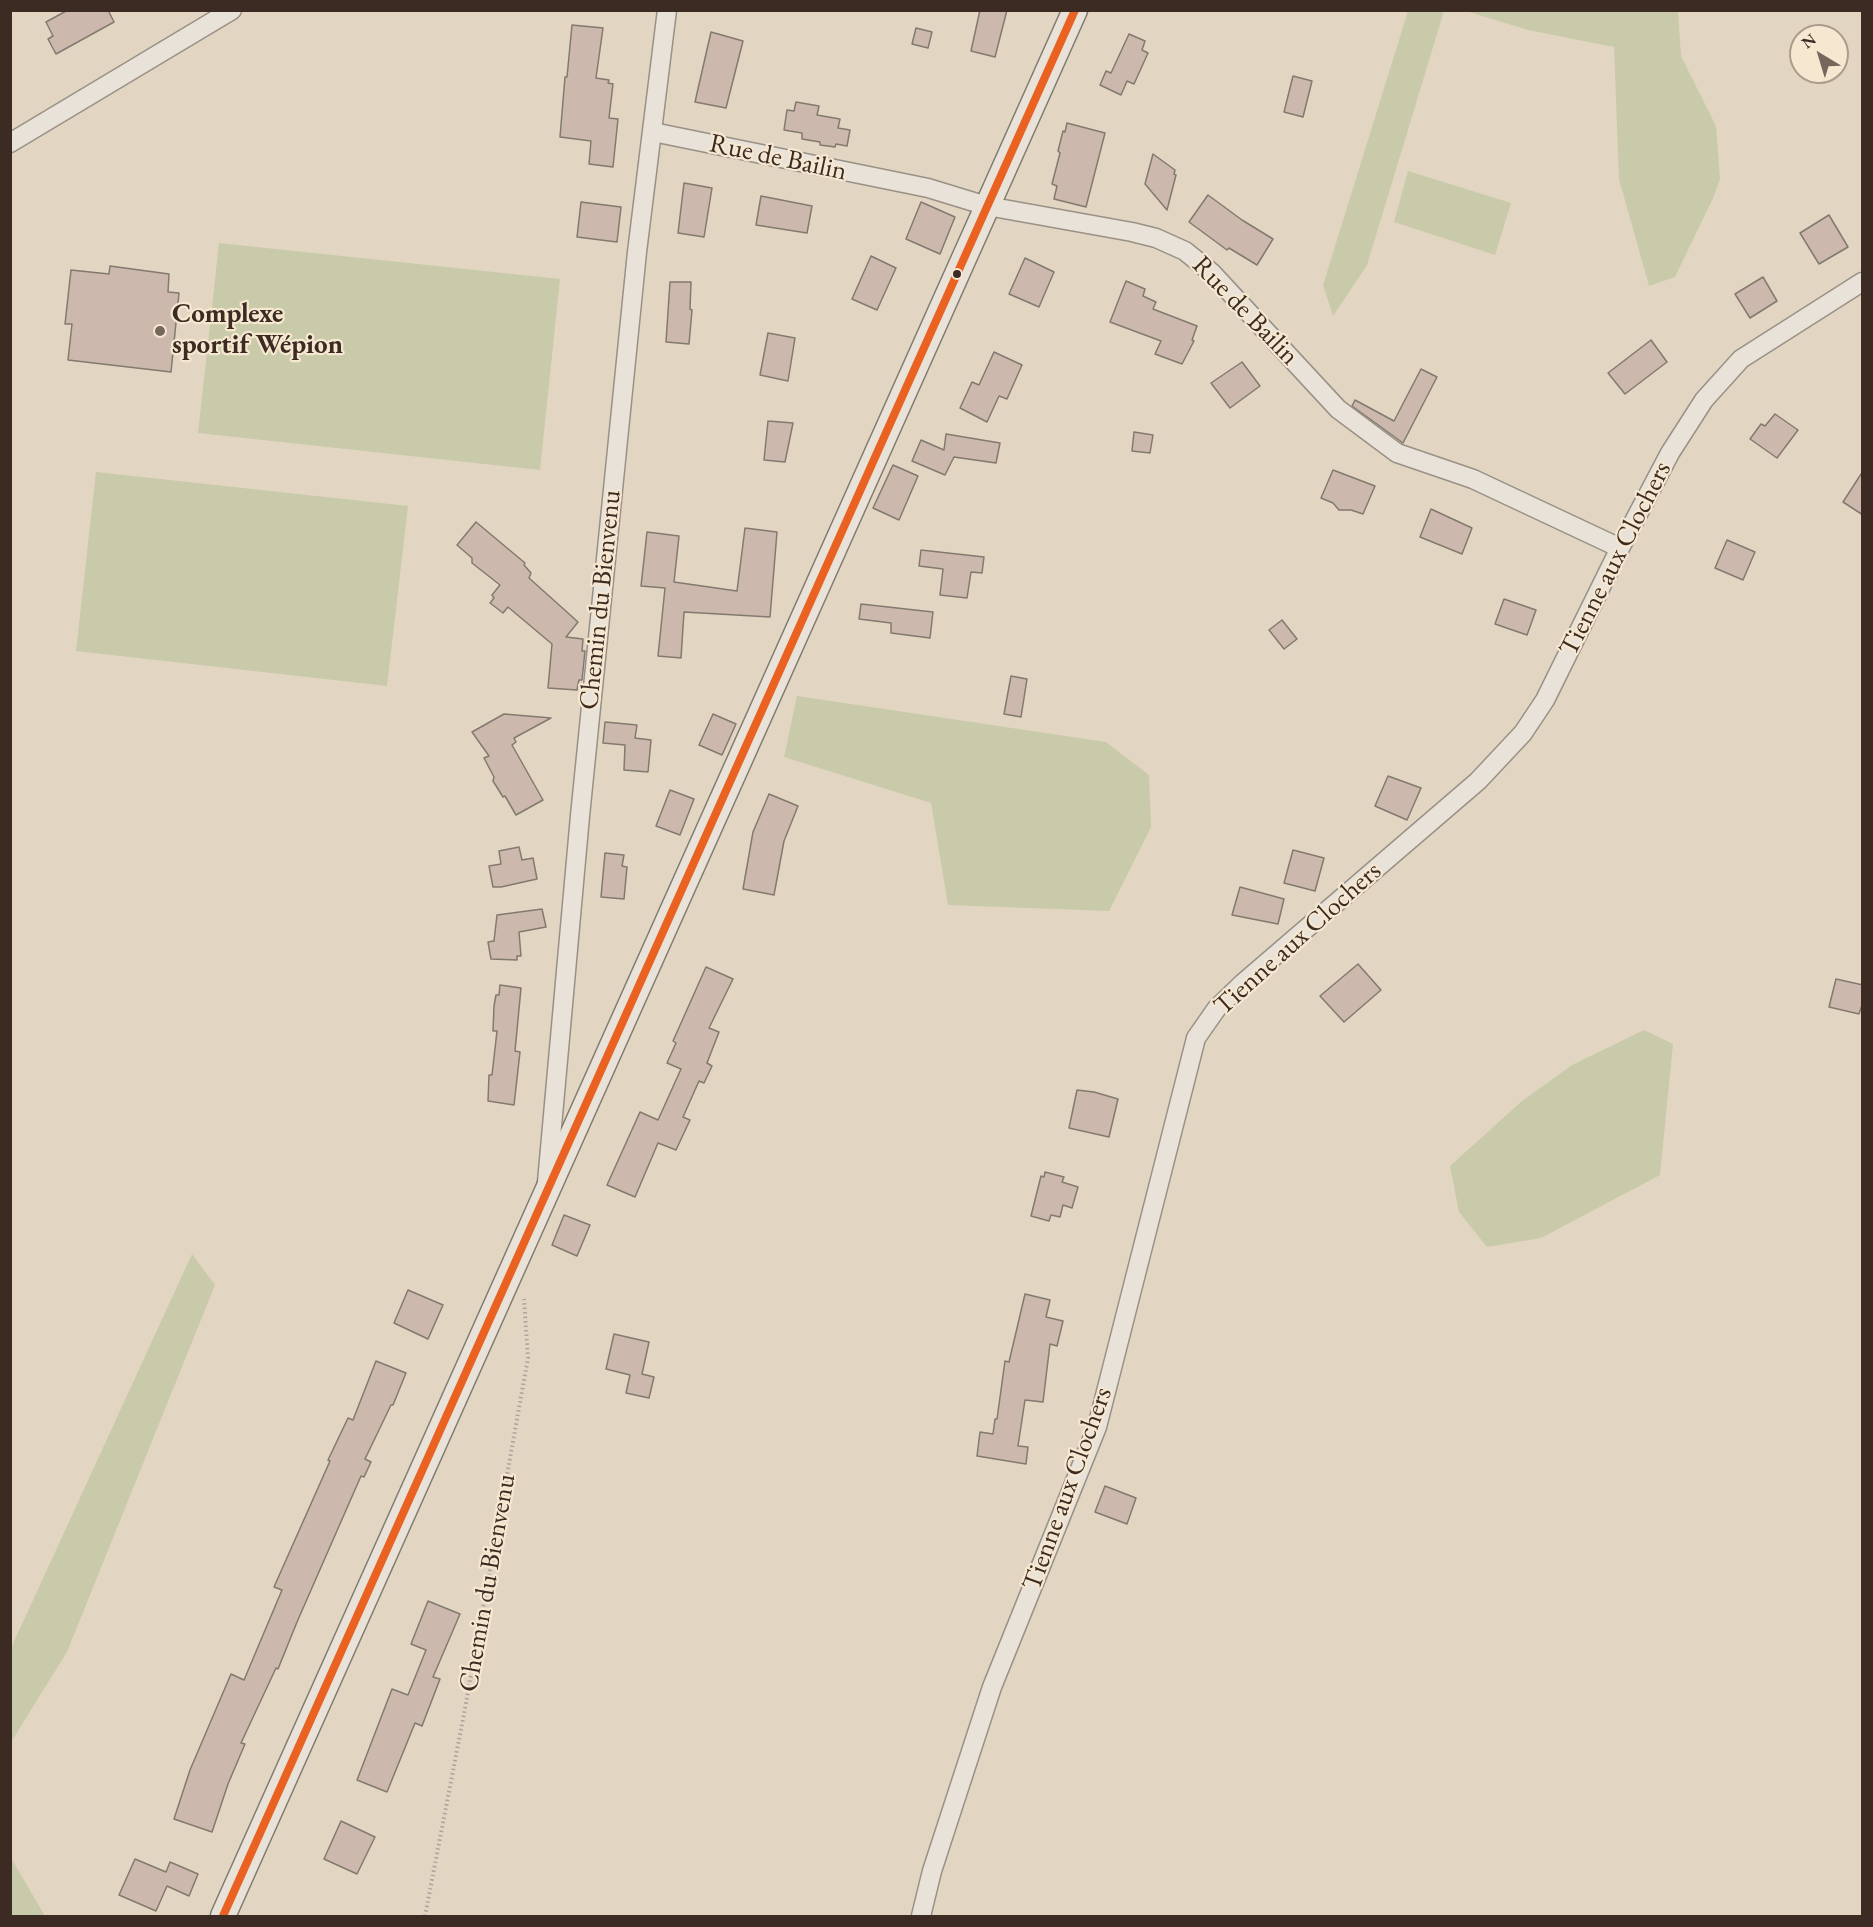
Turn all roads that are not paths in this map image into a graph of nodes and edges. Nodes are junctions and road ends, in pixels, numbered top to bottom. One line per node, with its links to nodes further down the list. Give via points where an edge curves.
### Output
1 (232, 10): 5 (street)
2 (667, 10): 4 (street, Chemin du Bienvenu)
3 (1075, 10): 6 (main road)
4 (653, 132): 6 (street, Rue de Bailin, via 928,188); 9 (street, Chemin du Bienvenu, via 637,252 580,816)
5 (10, 143)
6 (987, 206): 8 (street, Rue de Bailin, via 1132,231 1185,251 1212,273 1338,409 1396,453 1473,480); 9 (main road)
7 (1863, 282): 8 (street, Tienne aux Clochers, via 1741,359 1726,375 1704,400 1670,453)
8 (1620, 548): 11 (street, Tienne aux Clochers, via 1545,700 1523,733 1478,781 1243,983 1217,1008 1196,1038 1097,1427 992,1687 932,1871)
9 (546, 1191): 10 (main road)
10 (223, 1917)
11 (921, 1917)

